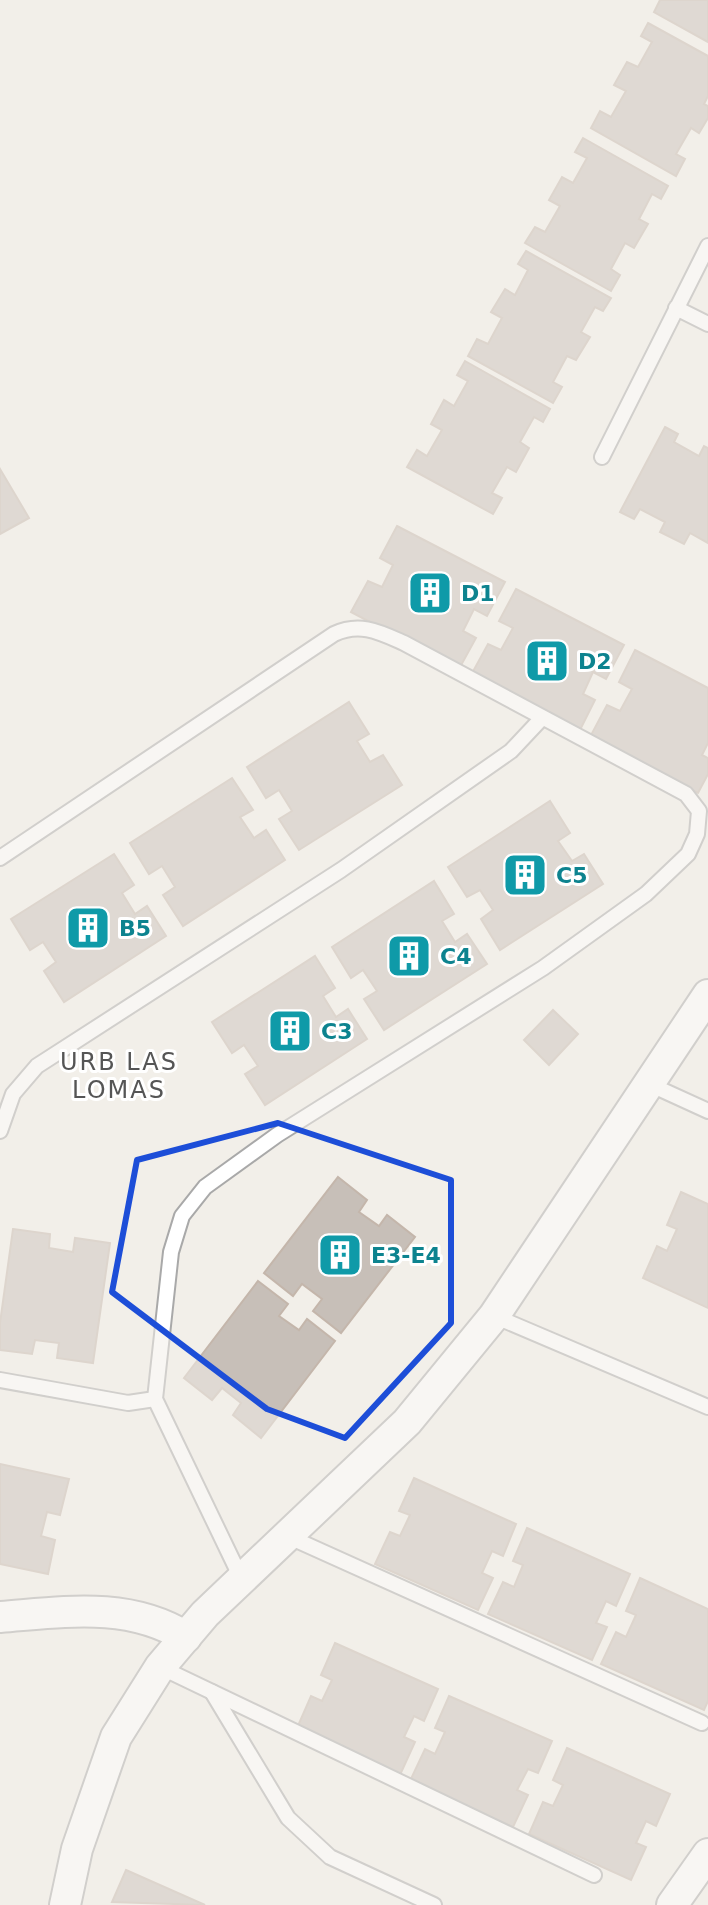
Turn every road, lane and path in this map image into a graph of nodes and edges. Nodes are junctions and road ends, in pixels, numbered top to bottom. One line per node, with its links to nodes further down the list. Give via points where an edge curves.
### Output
1 (708, 246): 2 (lane)
2 (676, 308): 3 (lane); 4 (lane)
3 (708, 324)
4 (602, 457)
5 (542, 718): 6 (lane, via 404,643 370,629 351,628 334,634); 10 (lane, via 511,751 341,870 37,1066 13,1094); 13 (lane, via 694,801 699,825 688,854 646,894 543,968 277,1135 192,1200 171,1252)
6 (0, 858)
7 (708, 995): 8 (street)
8 (649, 1084): 9 (lane); 11 (street)
9 (708, 1111)
10 (0, 1131)
11 (494, 1316): 14 (lane); 15 (street, via 407,1422)
12 (0, 1380): 13 (lane, via 128,1403)
13 (155, 1399): 16 (lane)
14 (708, 1407)
15 (285, 1535): 16 (street); 21 (lane)
16 (242, 1580): 18 (street)
17 (0, 1617): 18 (street, via 126,1612)
18 (186, 1637): 19 (street)
19 (160, 1667): 20 (lane); 24 (street, via 116,1737 77,1849)
20 (212, 1691): 23 (lane); 25 (lane, via 288,1818 330,1857)
21 (702, 1723)
22 (708, 1854): 26 (street)
23 (594, 1875)
24 (65, 1905)
25 (434, 1905)
26 (672, 1905)

